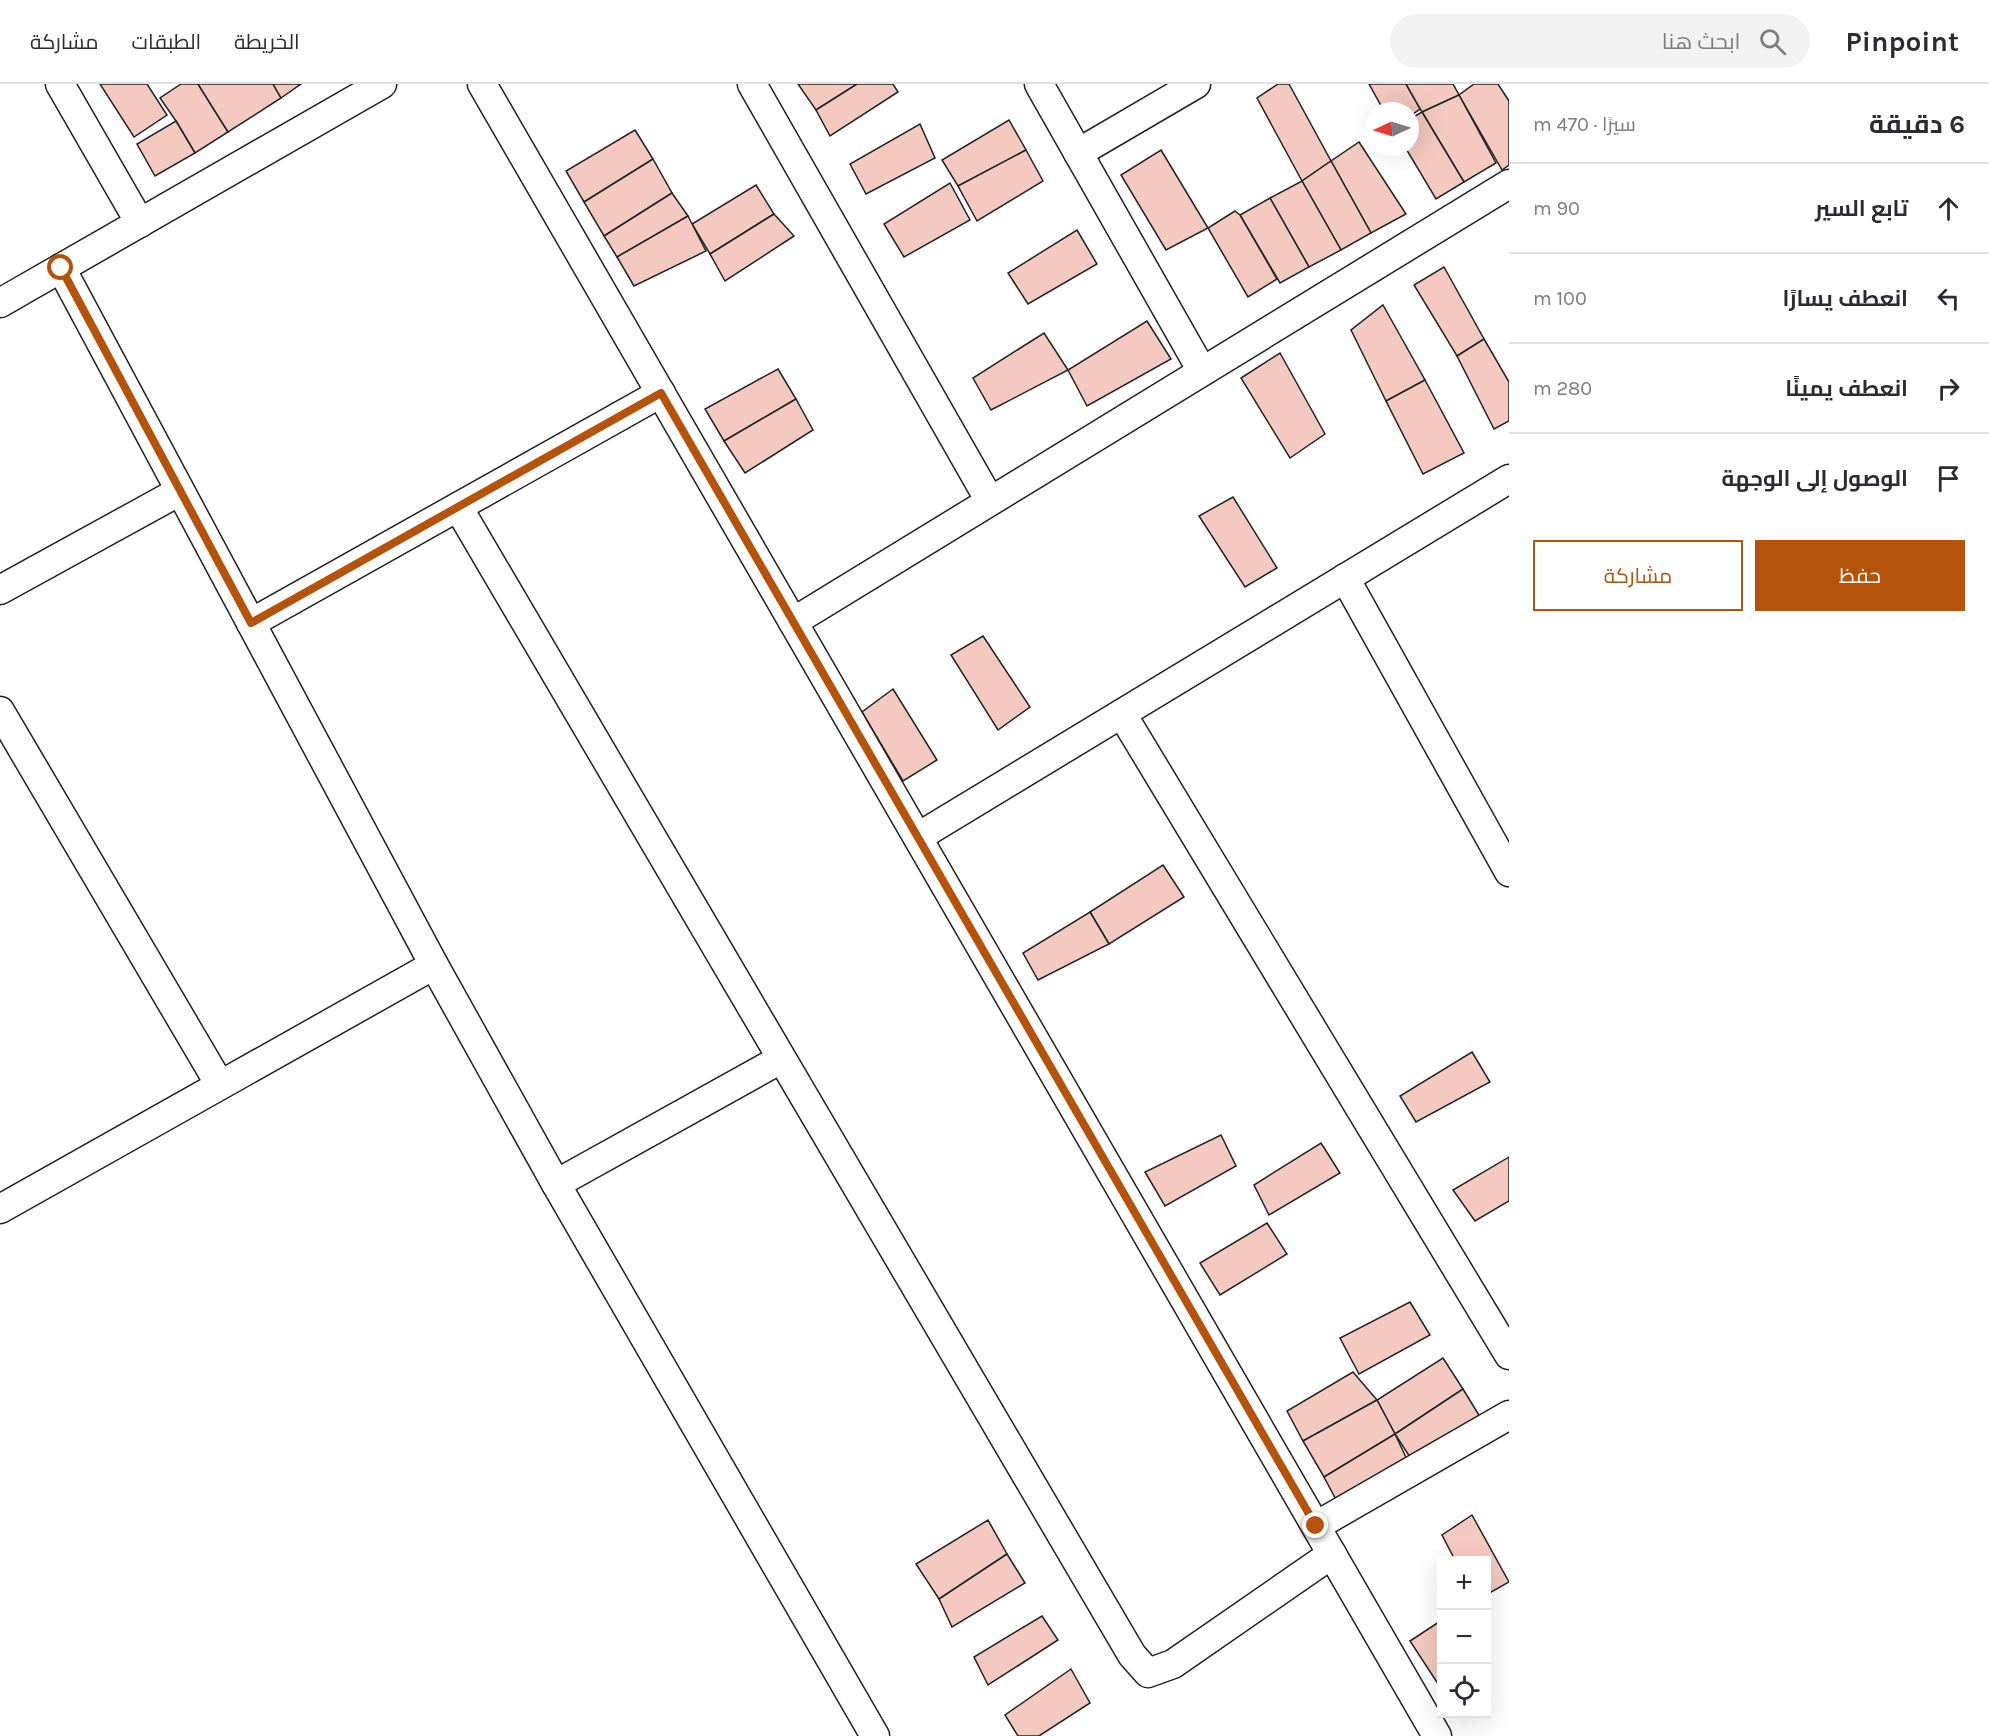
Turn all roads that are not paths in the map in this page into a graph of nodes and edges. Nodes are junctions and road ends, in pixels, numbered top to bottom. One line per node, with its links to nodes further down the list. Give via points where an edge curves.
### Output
1 (60, 84): 9 (street)
2 (382, 84): 9 (street)
3 (482, 84): 13 (street)
4 (752, 84): 16 (street)
5 (1039, 84): 7 (street)
6 (1196, 84): 7 (street)
7 (1078, 153): 12 (street)
8 (1509, 184): 12 (street)
9 (140, 223): 10 (street)
10 (61, 268): 11 (street); 15 (street)
11 (0, 303)
12 (1202, 371): 16 (street)
13 (661, 393): 17 (street); 20 (street)
14 (1509, 479): 18 (street)
15 (180, 491): 19 (street); 21 (street)
16 (990, 501): 20 (street)
17 (458, 507): 21 (street); 27 (street)
18 (1345, 578): 23 (street); 25 (street)
19 (0, 590)
20 (793, 622): 24 (street)
21 (251, 623): 26 (street)
22 (0, 711): 28 (street)
23 (1122, 714): 24 (street); 31 (street)
24 (918, 837): 33 (street)
25 (1509, 872)
26 (434, 965): 28 (street); 29 (street)
27 (781, 1059): 29 (street); 34 (street, via 1132,1655 1148,1673 1173,1664)
28 (220, 1085): 30 (street)
29 (556, 1184): 35 (street)
30 (0, 1209)
31 (1509, 1355)
32 (1509, 1415): 33 (street)
33 (1316, 1526): 34 (street)
34 (1332, 1554): 36 (street)
35 (875, 1736)
36 (1437, 1736)

